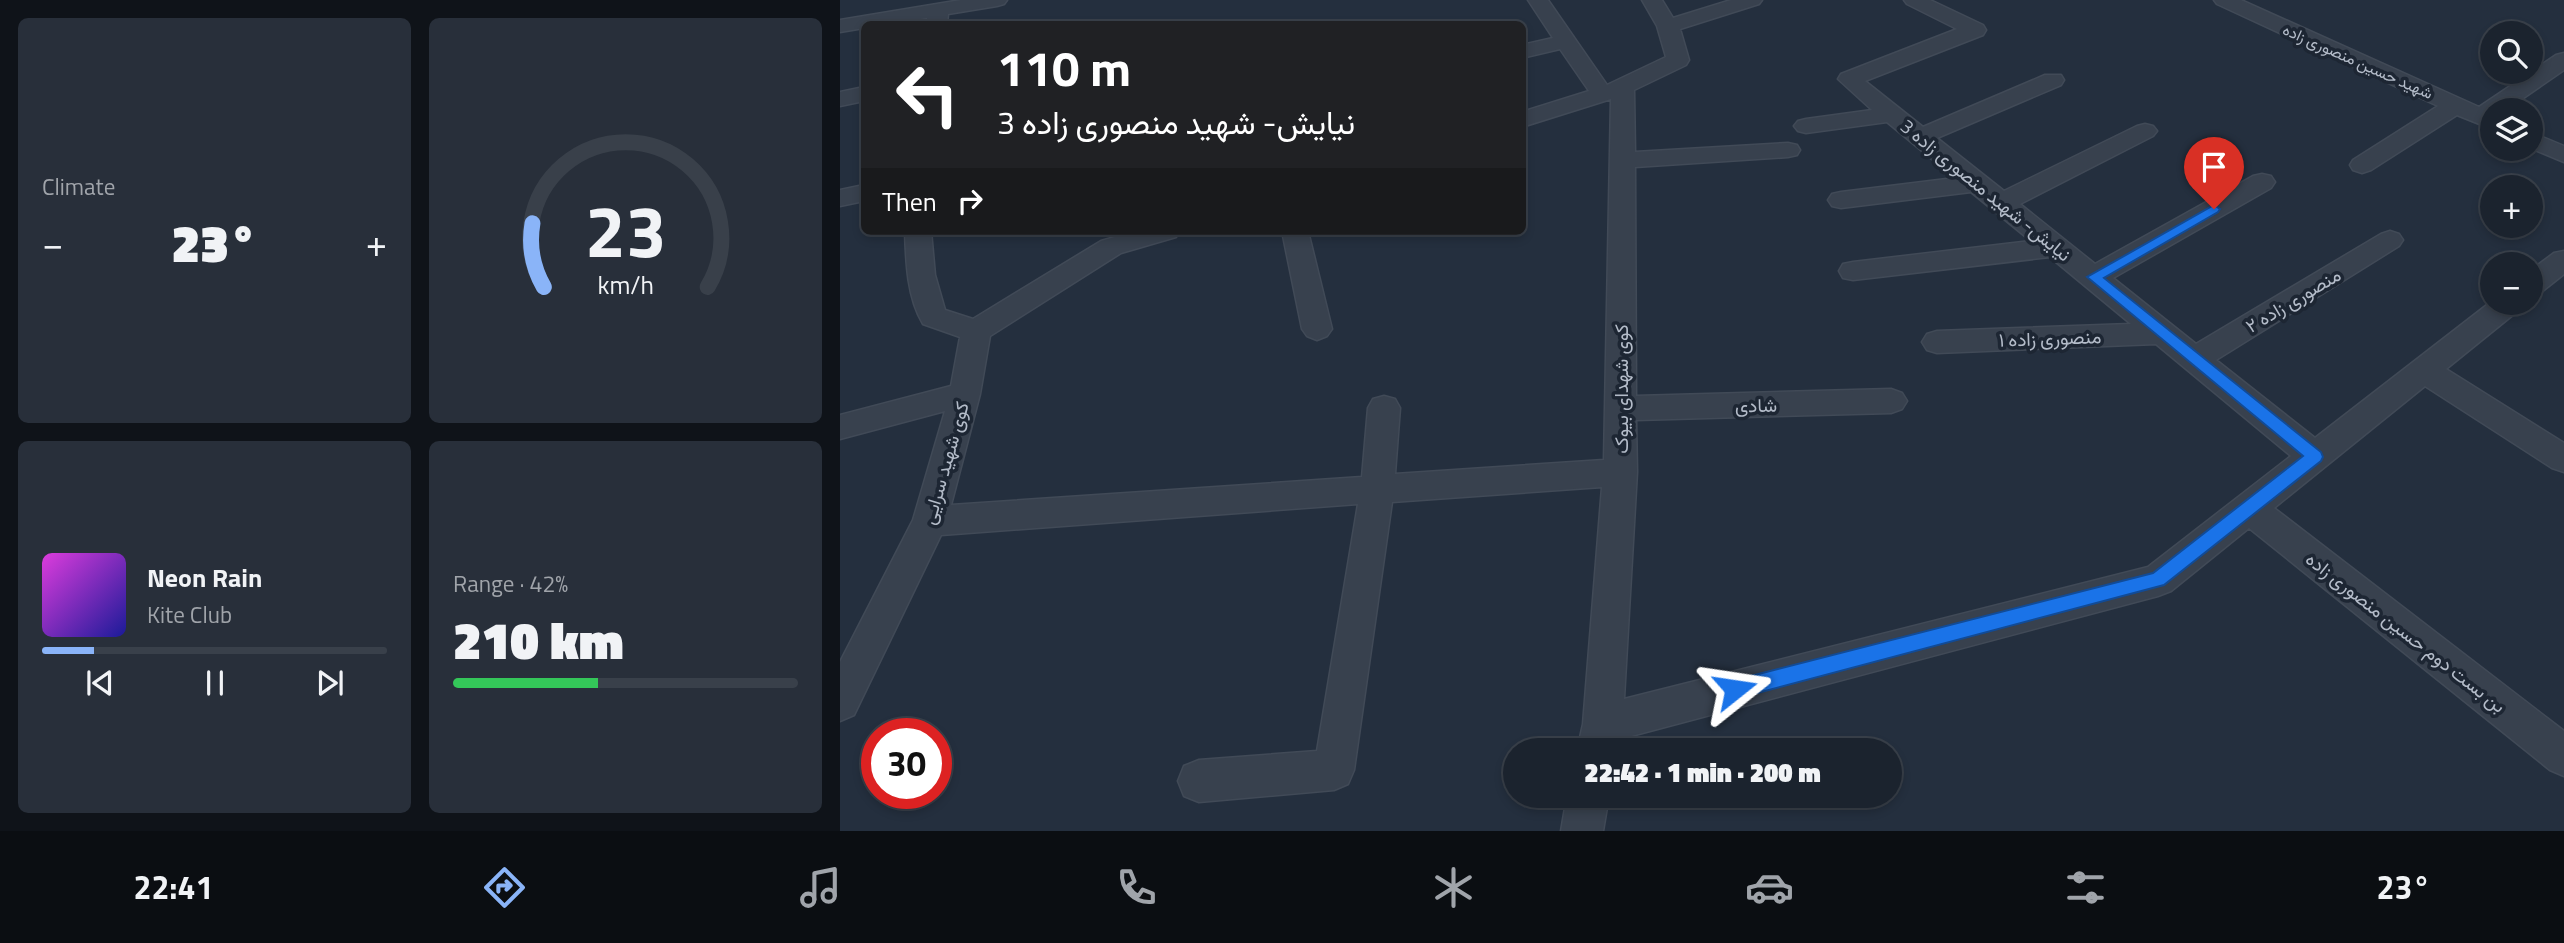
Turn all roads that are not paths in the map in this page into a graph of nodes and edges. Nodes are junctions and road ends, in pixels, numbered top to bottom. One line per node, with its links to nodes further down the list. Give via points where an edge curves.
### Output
1 (997, 0): 7 (street)
2 (1538, 0): 12 (street)
3 (1652, 0): 11 (street)
4 (1752, 0): 11 (street)
5 (1914, 0): 21 (street, نیایش- شهید منصوری زاده 3, via 1975,30 1849,79)
6 (2224, 0): 20 (street, شهید حسین منصوری زاده)
7 (937, 17): 8 (street)
8 (894, 21)
9 (861, 24): 10 (street)
10 (840, 26)
11 (1668, 26): 16 (street, via 1678,60)
12 (1566, 41): 13 (street); 16 (street)
13 (1526, 51)
14 (2564, 60): 18 (street)
15 (2053, 80): 26 (street)
16 (1612, 90): 23 (street); 30 (street, کوی شهدای بیوک)
17 (861, 95): 19 (street)
18 (2514, 98)
19 (840, 99)
20 (2456, 105): 22 (street, شهید حسین منصوری زاده); 31 (street)
21 (1892, 114): 24 (street); 26 (street, نیایش- شهید منصوری زاده 3)
22 (2480, 116)
23 (1526, 119)
24 (1806, 125)
25 (2145, 131): 37 (street)
26 (1920, 137): 33 (street, نیایش- شهید منصوری زاده 3)
27 (2543, 145): 29 (street)
28 (1788, 150): 30 (street)
29 (2564, 155)
30 (1622, 160): 55 (street, کوی شهدای بیوک)
31 (2362, 165)
32 (2262, 182): 44 (street)
33 (1978, 183): 36 (street); 37 (street, نیایش- شهید منصوری زاده 3)
34 (861, 193): 35 (street)
35 (840, 198)
36 (1841, 200)
37 (2002, 203): 42 (street, نیایش- شهید منصوری زاده 3)
38 (918, 235): 47 (street, via 921,275 933,317)
39 (1153, 235): 47 (street, via 1111,247)
40 (1296, 235): 46 (street)
41 (2390, 240): 50 (street, منصوری زاده ۲)
42 (2057, 247): 43 (street); 44 (street, نیایش- شهید منصوری زاده 3)
43 (1853, 271)
44 (2094, 277): 48 (street, نیایش- شهید منصوری زاده 3)
45 (2494, 315): 51 (street)
46 (1317, 329)
47 (976, 331): 52 (street, کوی شهید سرایی)
48 (2163, 333): 49 (street, منصوری زاده ۱); 50 (street, نیایش- شهید منصوری زاده 3)
49 (1937, 342)
50 (2195, 359): 57 (street, نیایش- شهید منصوری زاده 3)
51 (2425, 371): 57 (street); 58 (street)
52 (965, 394): 56 (street); 62 (street, کوی شهید سرایی)
53 (1891, 401): 55 (street, شادی)
54 (1384, 408): 60 (street)
55 (1621, 408): 59 (street, کوی شهدای بیوک)
56 (840, 427)
57 (2315, 457): 61 (street)
58 (2564, 458)
59 (1620, 472): 60 (street); 64 (street, کوی شهدای بیوک)
60 (1377, 490): 62 (street); 66 (street, via 1334,770)
61 (2249, 509): 64 (street, via 2158,579); 65 (street, بن بست دوم حسین منصوری زاده)
62 (930, 521): 63 (street, کوی شهید سرایی)
63 (840, 702)
64 (1600, 737)
65 (2564, 756)
66 (1199, 781)
67 (1586, 808): 68 (street)
68 (1581, 831)

